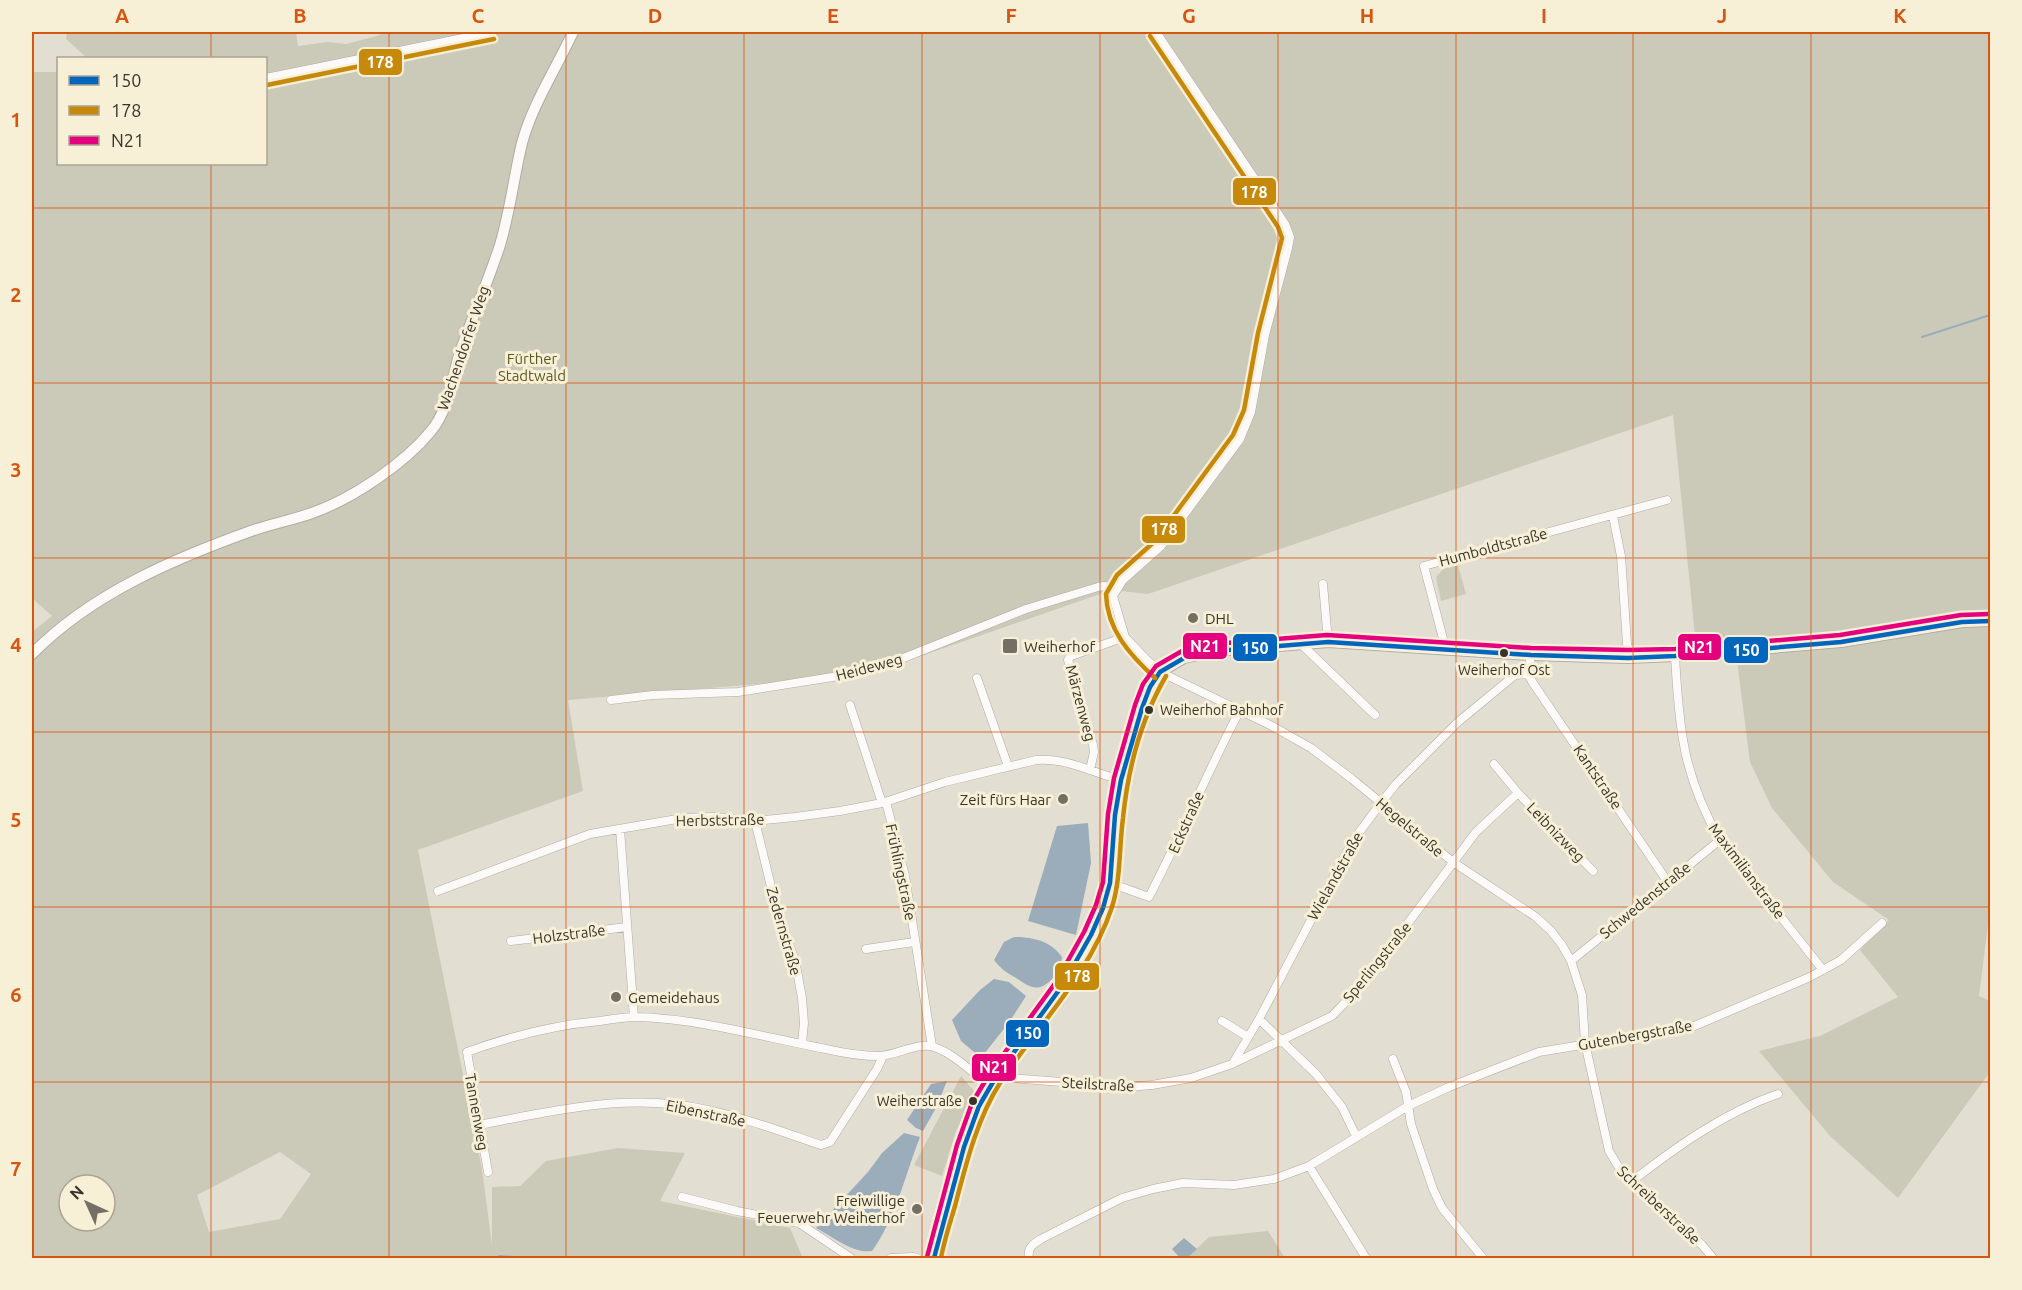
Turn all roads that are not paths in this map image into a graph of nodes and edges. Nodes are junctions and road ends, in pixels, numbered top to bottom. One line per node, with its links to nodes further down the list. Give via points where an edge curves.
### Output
1 (492, 32): 4 (street)
2 (573, 32): 14 (street, Wachendorfer Weg, via 539,95 523,141 500,243 432,430 387,470 350,495 312,513 252,531 162,566 107,595 60,628)
3 (1156, 32): 8 (street, via 1290,237 1265,335 1251,412 1240,439 1161,546)
4 (267, 78)
5 (1667, 500): 6 (street, Humboldtstraße)
6 (1612, 516): 13 (street, Humboldtstraße, via 1424,566); 17 (street, via 1621,556)
7 (1323, 584): 11 (street)
8 (1116, 588): 10 (street, via 1115,608); 21 (street, Heideweg, via 1098,587 1026,609 891,663 845,675 738,692)
9 (1990, 621): 16 (street, via 1841,642)
10 (1125, 637): 18 (street, Hegelstraße); 27 (street, Märzenweg, via 1068,660 1094,752)
11 (1328, 642): 12 (street); 13 (street)
12 (1301, 644): 18 (street, via 1216,651 1184,658); 24 (street)
13 (1446, 650): 15 (street)
14 (32, 654)
15 (1531, 655): 17 (street); 19 (street)
16 (1676, 656): 17 (street); 34 (street, Maximilianstraße, via 1684,752 1700,801)
17 (1628, 658)
18 (1160, 672): 23 (street, Hegelstraße); 28 (street, via 1142,708)
19 (1528, 674): 31 (street, Wielandstraße, via 1515,675 1458,722); 37 (street, Kantstraße)
20 (977, 678): 26 (street)
21 (611, 700)
22 (850, 705): 30 (street, Frühlingstraße)
23 (1240, 710): 31 (street, Hegelstraße, via 1311,748); 38 (street, Eckstraße, via 1149,897)
24 (1375, 715)
25 (1494, 764): 29 (street, Leibnizweg)
26 (1008, 766): 27 (street, Herbststraße, via 1046,759); 30 (street, Herbststraße)
27 (1090, 770): 28 (street, Herbststraße)
28 (1121, 780): 38 (street)
29 (1518, 793): 35 (street, Leibnizweg, via 1476,832); 36 (street, Leibnizweg)
30 (884, 802): 32 (street, Herbststraße); 43 (street, Frühlingstraße, via 905,876)
31 (1381, 802): 35 (street, Hegelstraße); 48 (street, Wielandstraße, via 1352,842)
32 (755, 820): 33 (street, Herbststraße, via 683,818); 52 (street, Zedernstraße, via 778,915 795,960 804,1023)
33 (620, 829): 39 (street, Herbststraße, via 586,835); 41 (street, Holzstraße)
34 (1720, 840): 37 (street, Schwedenstraße); 46 (street, Maximilianstraße)
35 (1453, 862): 45 (street, Hegelstraße, via 1536,917 1551,931); 51 (street, Sperlingstraße, via 1361,986 1332,1016)
36 (1593, 871)
37 (1667, 881): 45 (street, Schwedenstraße)
38 (1110, 883): 58 (street, via 1091,935 1062,986)
39 (438, 891)
40 (1882, 923): 46 (street, Gutenbergstraße)
41 (627, 927): 42 (street, Holzstraße); 47 (street, Holzstraße)
42 (511, 941)
43 (914, 942): 44 (street, Frühlingstraße); 54 (street, Frühlingstraße)
44 (866, 949)
45 (1571, 961): 53 (street, Hegelstraße, via 1582,995)
46 (1823, 970): 53 (street, Gutenbergstraße, via 1685,1029)
47 (634, 1017): 52 (street, via 668,1019); 61 (street, Tannenweg, via 522,1033 467,1052)
48 (1259, 1019): 50 (street, Wielandstraße); 51 (street)
49 (1222, 1021): 50 (street)
50 (1248, 1037): 57 (street, Wielandstraße)
51 (1281, 1041): 57 (street, Sperlingstraße); 62 (street, via 1316,1074 1342,1107)
52 (802, 1043): 55 (street)
53 (1585, 1043): 60 (street, Gutenbergstraße, via 1539,1052); 65 (street, Schreiberstraße, via 1609,1150)
54 (932, 1046): 55 (street); 58 (street, via 952,1056 976,1076)
55 (882, 1056): 61 (street, Eibenstraße, via 830,1142 820,1145 708,1111 658,1103 603,1103)
56 (1393, 1059): 60 (street)
57 (1232, 1064): 58 (street, Steilstraße, via 1152,1086)
58 (993, 1081): 70 (street, via 964,1147)
59 (1778, 1094): 65 (street, via 1702,1131)
60 (1408, 1106): 62 (street, Gutenbergstraße); 73 (street, via 1423,1164 1437,1198)
61 (479, 1125): 64 (street, Tannenweg)
62 (1356, 1136): 63 (street, Gutenbergstraße)
63 (1309, 1166): 71 (street, Gutenbergstraße, via 1274,1179 1234,1185 1183,1183 1122,1198 1031,1245); 72 (street)
64 (488, 1172)
65 (1631, 1182): 74 (street, Schreiberstraße)
66 (682, 1197): 67 (street, via 799,1222)
67 (851, 1258)
68 (891, 1258): 69 (street)
69 (917, 1258)
70 (934, 1258)
71 (1029, 1258)
72 (1366, 1258)
73 (1483, 1258)
74 (1713, 1258)

